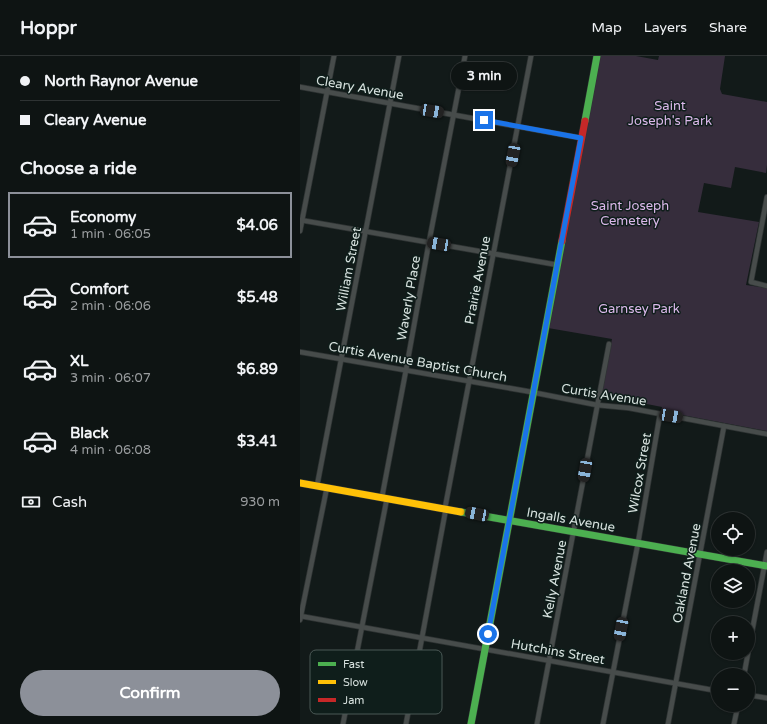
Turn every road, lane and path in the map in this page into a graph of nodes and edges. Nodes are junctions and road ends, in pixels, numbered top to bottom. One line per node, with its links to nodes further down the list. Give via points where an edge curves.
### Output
1 (334, 56): 7 (street)
2 (399, 56): 8 (street, William Street)
3 (465, 56): 9 (street, Waverly Place)
4 (531, 56): 10 (street, Prairie Avenue)
5 (597, 56): 11 (main road)
6 (300, 88): 7 (street, Cleary Avenue)
7 (327, 92): 8 (street, Cleary Avenue); 13 (street)
8 (390, 104): 9 (street, Cleary Avenue); 15 (street, William Street)
9 (454, 115): 10 (street, Cleary Avenue); 16 (street, Waverly Place)
10 (518, 126): 11 (street, Cleary Avenue); 17 (street, Prairie Avenue)
11 (581, 138): 18 (main road)
12 (767, 197): 19 (street, via 751,282)
13 (301, 220): 14 (street); 15 (street)
14 (300, 231)
15 (366, 232): 16 (street); 22 (street, William Street)
16 (429, 242): 17 (street); 23 (street, Waverly Place)
17 (493, 254): 18 (street); 24 (street, Prairie Avenue)
18 (558, 265): 25 (main road)
19 (767, 286)
20 (609, 344): 26 (street, Kelly Avenue)
21 (300, 352): 22 (street, Curtis Avenue Baptist Church)
22 (341, 359): 23 (street, Curtis Avenue Baptist Church); 31 (street, William Street)
23 (406, 370): 24 (street, Curtis Avenue Baptist Church); 33 (street, Waverly Place)
24 (469, 381): 25 (street, Curtis Avenue Baptist Church); 34 (street, Prairie Avenue)
25 (533, 393): 26 (street, Curtis Avenue); 35 (main road)
26 (597, 405): 27 (street, Curtis Avenue); 36 (street, Kelly Avenue)
27 (660, 414): 28 (street, Curtis Avenue); 37 (street, Wilcox Street)
28 (724, 426): 29 (street, Curtis Avenue); 39 (street, Oakland Avenue)
29 (767, 434)
30 (300, 483): 31 (main road, Ingalls Avenue)
31 (317, 486): 32 (main road, Ingalls Avenue)
32 (327, 487): 33 (main road, Ingalls Avenue); 41 (street)
33 (384, 498): 34 (main road, Ingalls Avenue); 43 (street, Waverly Place)
34 (446, 508): 35 (main road, Ingalls Avenue); 44 (street, Prairie Avenue)
35 (510, 520): 36 (main road, Ingalls Avenue); 45 (main road)
36 (574, 531): 37 (main road, Ingalls Avenue); 48 (street, Kelly Avenue)
37 (638, 543): 39 (main road, Ingalls Avenue); 49 (street, Wilcox Street)
38 (767, 552): 40 (street)
39 (701, 554): 40 (main road, Ingalls Avenue); 50 (street, Oakland Avenue)
40 (766, 565): 42 (street)
41 (300, 618): 43 (street, Hutchins Street)
42 (755, 619)
43 (362, 627): 44 (street, Hutchins Street); 46 (street, Waverly Place)
44 (422, 638): 45 (street, Hutchins Street); 47 (street, Prairie Avenue)
45 (486, 649): 48 (street, Hutchins Street); 59 (main road)
46 (358, 650)
47 (420, 650)
48 (549, 660): 49 (street, Hutchins Street); 60 (street, Kelly Avenue)
49 (613, 672): 50 (street, Hutchins Street); 61 (street, Wilcox Street)
50 (676, 683): 51 (street, Hutchins Street); 62 (street, Oakland Avenue)
51 (711, 690)
52 (755, 696): 53 (street)
53 (767, 698)
54 (737, 712): 63 (street)
55 (346, 714): 57 (street, Waverly Place)
56 (408, 714): 58 (street, Prairie Avenue)
57 (344, 724)
58 (406, 724)
59 (471, 724)
60 (537, 724)
61 (603, 724)
62 (668, 724)
63 (734, 724)

